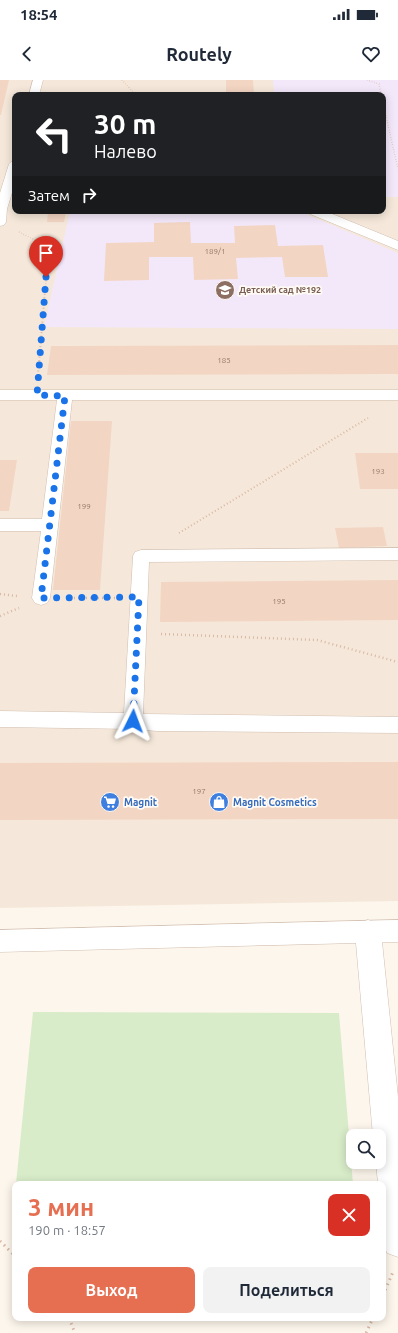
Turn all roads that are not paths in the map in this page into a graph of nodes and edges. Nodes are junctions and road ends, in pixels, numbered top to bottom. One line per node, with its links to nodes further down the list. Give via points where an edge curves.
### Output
1 (38, 80): 2 (lane)
2 (35, 92)
3 (12, 174): 4 (lane)
4 (0, 213)
5 (321, 214): 6 (lane)
6 (398, 246)
7 (0, 395): 9 (lane)
8 (398, 395): 9 (lane)
9 (65, 396): 11 (lane)
10 (0, 525): 11 (lane)
11 (49, 525): 13 (lane)
12 (398, 554): 15 (lane, via 141,556)
13 (41, 598)
14 (0, 719): 15 (lane)
15 (133, 721): 16 (lane)
16 (398, 724)
17 (398, 931): 18 (lane)
18 (368, 932): 19 (lane); 20 (street)
19 (0, 940)
20 (396, 1255)

